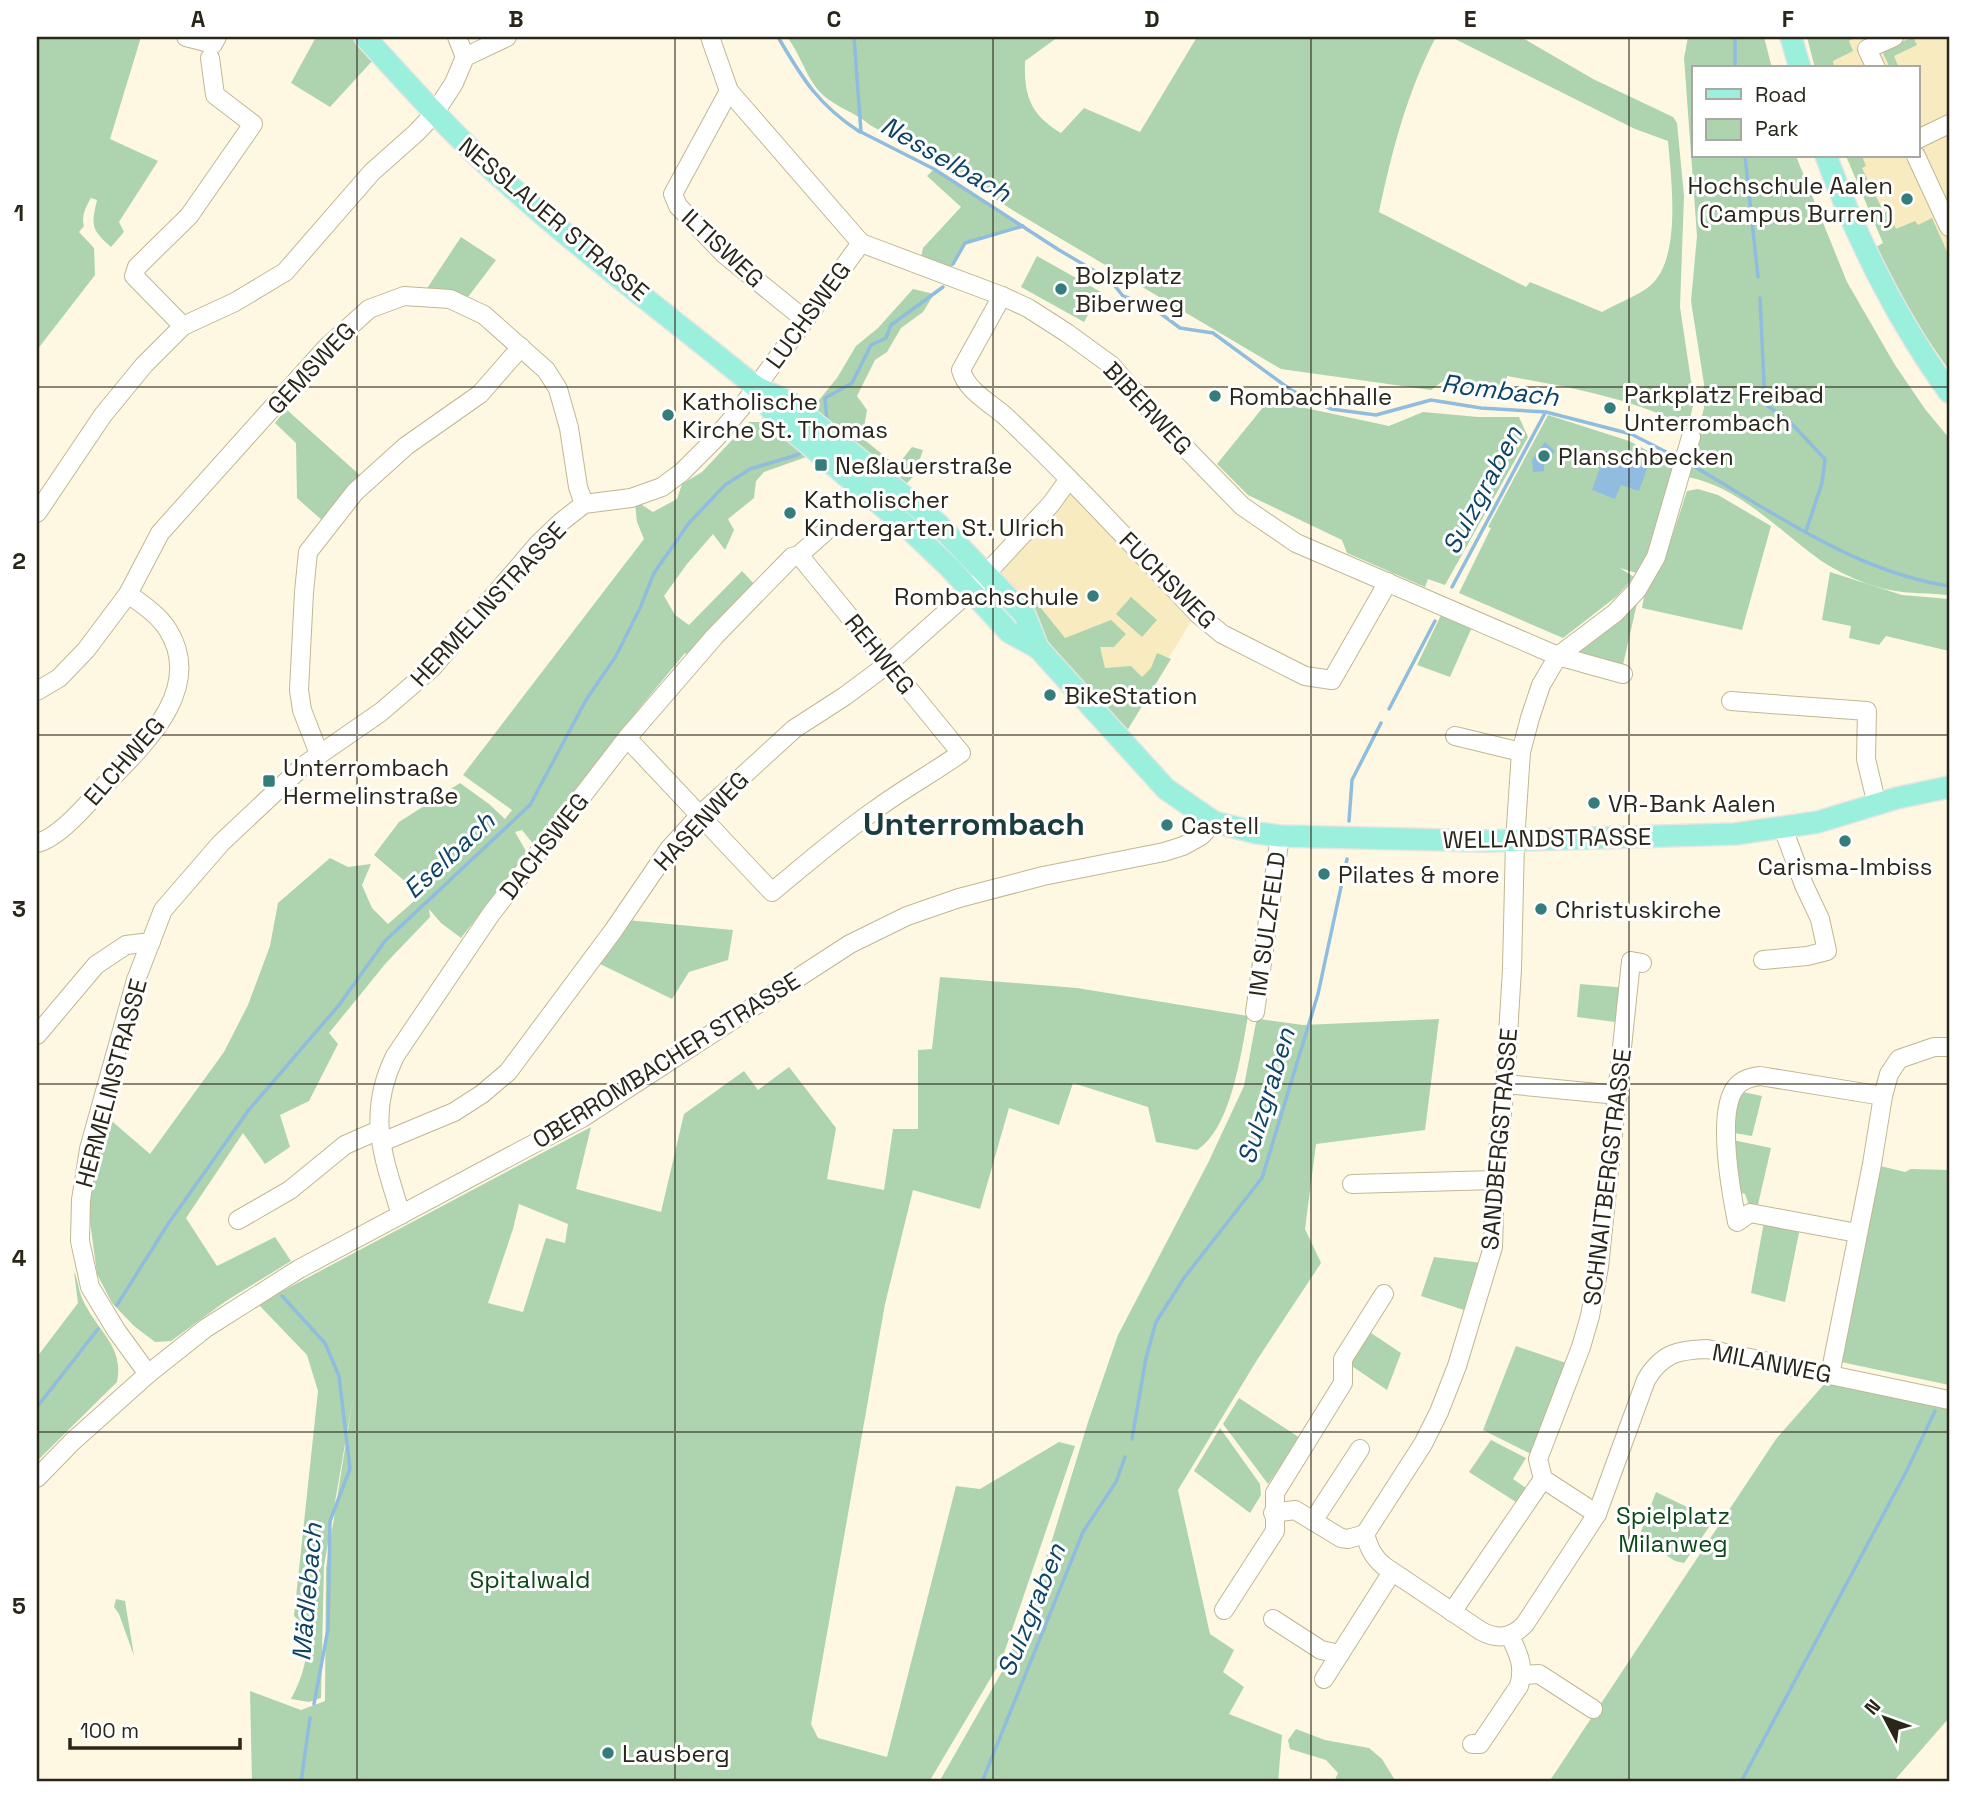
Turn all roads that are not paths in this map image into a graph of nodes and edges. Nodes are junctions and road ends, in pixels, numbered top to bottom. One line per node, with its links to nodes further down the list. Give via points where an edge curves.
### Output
1 (186, 37): 2 (street, via 213,44)
2 (217, 37)
3 (365, 37): 14 (main road, NESSLAUER STRASSE)
4 (457, 37): 9 (street)
5 (508, 37): 9 (street)
6 (710, 37): 13 (street, BIBERWEG)
7 (1791, 37): 11 (main road)
8 (1895, 37): 12 (street, via 1867,49)
9 (465, 57): 14 (street)
10 (210, 58): 23 (street, via 215,95 253,124 189,216 137,267 134,276)
11 (1799, 66)
12 (1875, 66)
13 (729, 91): 20 (street, BIBERWEG); 22 (street, ILTISWEG, via 673,194 678,206 724,254)
14 (434, 114): 23 (street, via 372,172 285,272); 25 (main road, NESSLAUER STRASSE, via 508,185)
15 (1949, 124): 16 (street)
16 (1920, 138)
17 (1827, 158): 26 (main road, via 1893,303)
18 (1917, 158): 19 (street)
19 (1949, 228)
20 (861, 243): 21 (street, BIBERWEG); 22 (street, LUCHSWEG)
21 (1002, 296): 28 (street, FUCHSWEG, via 961,370 964,381); 34 (street, BIBERWEG, via 1028,307 1111,365 1208,473 1258,517 1296,543)
22 (804, 320): 25 (street, LUCHSWEG)
23 (183, 326): 30 (street, via 103,415)
24 (520, 347): 29 (street, GEMSWEG, via 546,370 558,389); 36 (street, GEMSWEG, via 484,315 450,299 404,296 369,309 326,348 160,533); 46 (street, via 480,394 406,446 355,492 308,551 299,690)
25 (756, 387): 29 (street, HERMELINSTRASSE, via 714,440 662,487 631,498); 33 (main road, NESSLAUER STRASSE, via 789,402 937,523); 35 (main road, NESSLAUER STRASSE, via 776,416 906,526)
26 (1949, 392)
27 (1691, 437): 38 (street, via 1648,574 1615,613)
28 (1069, 479): 33 (street); 34 (street, FUCHSWEG, via 1199,615 1222,634 1305,676 1332,680)
29 (584, 504): 46 (street, HERMELINSTRASSE, via 538,544 432,668 380,712)
30 (37, 513)
31 (825, 532): 32 (street, DACHSWEG)
32 (799, 555): 39 (street, REHWEG); 44 (street, DACHSWEG, via 715,636)
33 (988, 574): 35 (street, HASENWEG); 37 (main road, NESSLAUER STRASSE, via 1026,615)
34 (1388, 582): 38 (street, BIBERWEG)
35 (971, 590): 37 (main road, NESSLAUER STRASSE, via 1009,632); 39 (street, HASENWEG)
36 (128, 594): 41 (street, GEMSWEG, via 86,650 59,678); 54 (street, ELCHWEG, via 146,607 173,639 180,676 175,696 165,717 110,780 66,825)
37 (1038, 648): 50 (main road, NESSLAUER STRASSE, via 1166,789)
38 (1558, 656): 40 (street, BIBERWEG); 45 (street, SANDBERGSTRASSE, via 1541,685)
39 (888, 664): 49 (street, HASENWEG, via 794,729); 49 (street, REHWEG, via 961,753 877,808 772,892)
40 (1623, 674)
41 (37, 691)
42 (1731, 701): 48 (street, via 1867,712 1867,759)
43 (1455, 736): 45 (street)
44 (628, 738): 49 (street); 64 (street, DACHSWEG, via 491,914 395,1056 380,1096)
45 (1521, 752): 53 (street, SANDBERGSTRASSE)
46 (319, 754): 55 (street, HERMELINSTRASSE, via 221,843 163,910)
47 (1949, 787): 48 (main road, WELLANDSTRASSE)
48 (1877, 805): 51 (main road, WELLANDSTRASSE)
49 (701, 815): 64 (street, HASENWEG, via 669,849 508,1072 454,1112)
50 (1214, 822): 52 (main road, WELLANDSTRASSE); 67 (street, OBERROMBACHER STRASSE, via 1200,836 1164,852 1043,876 907,916 864,937 582,1118)
51 (1783, 828): 53 (main road, WELLANDSTRASSE, via 1735,834); 56 (street, via 1820,919 1827,951)
52 (1280, 836): 53 (main road, WELLANDSTRASSE); 58 (street, IM SULZFELD)
53 (1515, 841): 61 (street, SANDBERGSTRASSE)
54 (37, 843)
55 (151, 942): 59 (street, HERMELINSTRASSE, via 126,945 96,965); 71 (street, HERMELINSTRASSE, via 89,1149 80,1241 90,1287)
56 (1763, 960)
57 (1642, 963): 62 (street, SCHNAITBERGSTRASSE, via 1631,961)
58 (1255, 1012)
59 (37, 1035)
60 (1949, 1047): 63 (street, via 1934,1047 1899,1059)
61 (1505, 1084): 62 (street); 65 (street, SANDBERGSTRASSE)
62 (1618, 1095): 76 (street, SCHNAITBERGSTRASSE, via 1605,1231 1590,1315 1538,1459)
63 (1882, 1096): 69 (street); 69 (street, via 1760,1076 1735,1087 1726,1117 1737,1222 1750,1213)
64 (380, 1136): 67 (street, DACHSWEG); 68 (street, HASENWEG, via 345,1146 290,1190)
65 (1495, 1180): 66 (street); 80 (street, SANDBERGSTRASSE, via 1493,1247 1457,1366 1423,1444)
66 (1352, 1184)
67 (401, 1215): 71 (street, OBERROMBACHER STRASSE, via 299,1269 206,1328)
68 (238, 1220)
69 (1857, 1233): 72 (street)
70 (1384, 1294): 77 (street, via 1343,1359 1343,1383 1275,1493)
71 (148, 1374): 75 (street, OBERROMBACHER STRASSE)
72 (1830, 1374): 73 (street, MILANWEG); 78 (street, MILANWEG, via 1707,1349 1669,1354 1646,1380)
73 (1949, 1400)
74 (1360, 1449): 79 (street)
75 (37, 1478)
76 (1543, 1479): 78 (street); 83 (street)
77 (1273, 1513): 79 (street, via 1295,1510); 82 (street, via 1275,1531)
78 (1597, 1514): 85 (street, MILANWEG, via 1525,1624)
79 (1313, 1521): 80 (street, via 1341,1538)
80 (1366, 1534): 81 (street, via 1375,1559)
81 (1392, 1572): 83 (street); 86 (street)
82 (1224, 1610)
83 (1452, 1612): 85 (street, via 1490,1636)
84 (1273, 1619): 86 (street, via 1321,1650)
85 (1510, 1636): 87 (street)
86 (1340, 1654): 88 (street)
87 (1522, 1675): 89 (street, via 1539,1674); 90 (street, via 1480,1744)
88 (1324, 1679)
89 (1593, 1709)
90 (1472, 1744)

